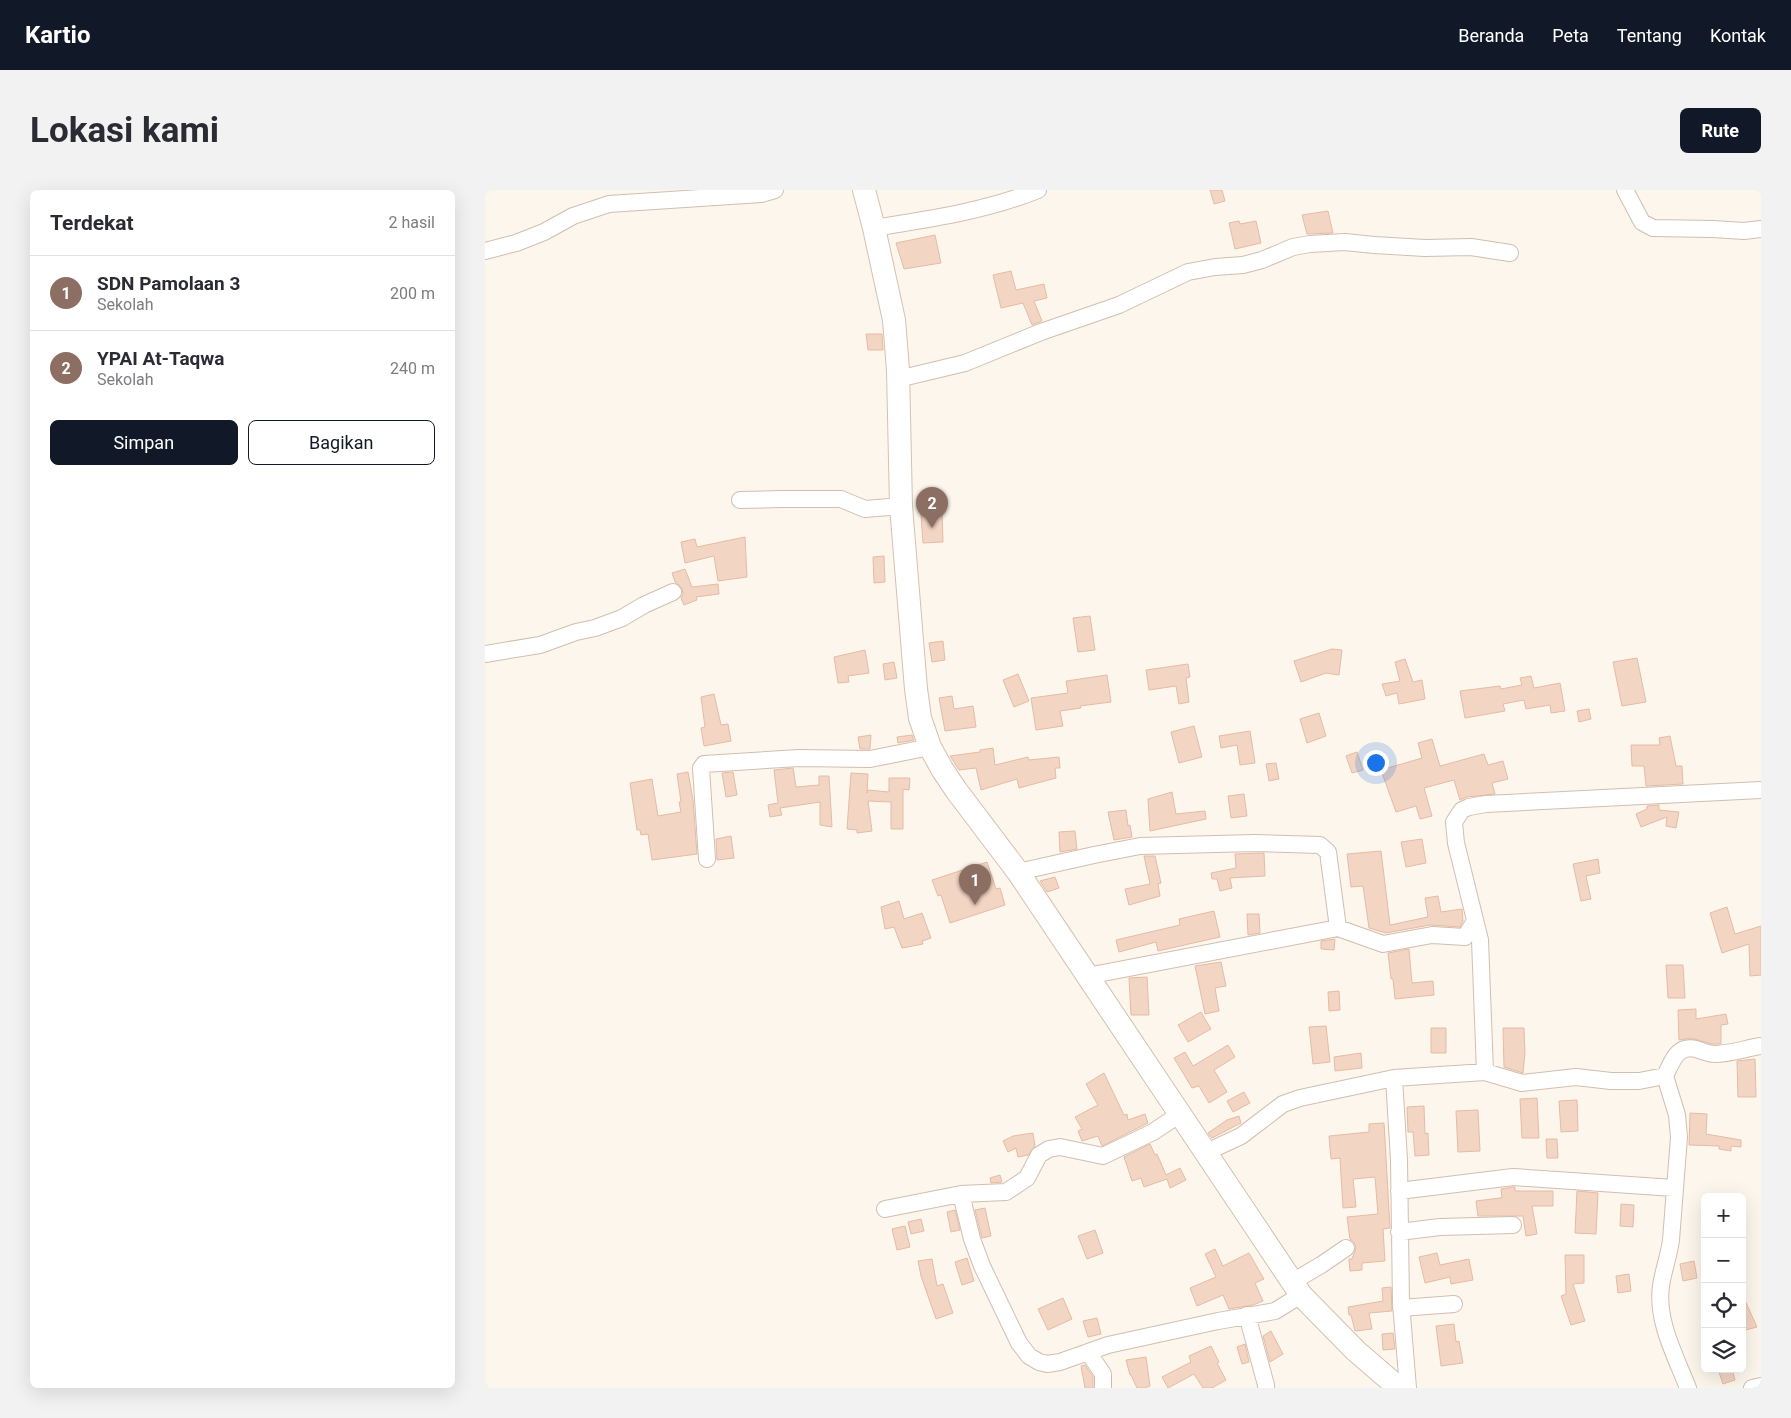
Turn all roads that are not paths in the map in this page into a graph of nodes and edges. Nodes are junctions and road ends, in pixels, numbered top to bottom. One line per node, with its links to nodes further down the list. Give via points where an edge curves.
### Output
1 (775, 190): 7 (street, via 761,194 609,204 573,216 516,243)
2 (864, 190): 5 (street)
3 (1038, 190): 5 (street, via 953,214)
4 (1625, 190): 6 (street, via 1642,222 1653,228)
5 (874, 228): 9 (street, via 894,320)
6 (1761, 229)
7 (485, 251)
8 (1510, 253): 9 (street, via 1471,247 1345,242 1293,247 1263,260 1188,272 1119,305 965,363)
9 (899, 379): 11 (street)
10 (740, 500): 11 (street, via 841,499 865,509)
11 (901, 506): 14 (street, via 916,689 920,718)
12 (673, 592): 13 (street, via 595,628 540,645)
13 (485, 654)
14 (930, 747): 16 (street, via 870,759 799,758 704,764 701,768); 17 (street, via 956,790)
15 (1761, 790): 18 (street, via 1486,804 1462,810 1454,822 1456,843)
16 (707, 859)
17 (1018, 872): 19 (street, via 1140,846 1321,845 1328,852); 20 (street)
18 (1475, 921): 19 (street, via 1465,937 1431,935 1383,944); 22 (street, via 1480,940)
19 (1338, 928): 20 (street)
20 (1087, 976): 25 (street)
21 (1761, 1046): 23 (street, via 1714,1054 1685,1049 1674,1057)
22 (1485, 1072): 23 (street, via 1522,1083 1576,1077 1639,1081); 24 (street)
23 (1665, 1076): 27 (street, via 1678,1126)
24 (1395, 1078): 26 (street, via 1299,1098 1283,1104 1241,1136 1211,1150); 28 (street)
25 (1181, 1114): 26 (street); 29 (street, via 1153,1132 1103,1156 1060,1147 1049,1148 1039,1155 1027,1178 1006,1192)
26 (1203, 1147): 34 (street)
27 (1674, 1188): 28 (street, via 1513,1177); 45 (street, via 1671,1240 1661,1286 1661,1304 1668,1336)
28 (1399, 1192): 32 (street)
29 (961, 1194): 30 (street); 38 (street, via 981,1266 1019,1343 1029,1356 1047,1364)
30 (885, 1209)
31 (1513, 1225): 32 (street)
32 (1399, 1232): 36 (street)
33 (1346, 1248): 34 (street, via 1321,1265)
34 (1297, 1288): 37 (street, via 1275,1311); 39 (street, via 1356,1351)
35 (1454, 1304): 36 (street)
36 (1401, 1308): 44 (street)
37 (1247, 1315): 38 (street); 42 (street)
38 (1088, 1352): 41 (street, via 1103,1374)
39 (1378, 1380): 43 (street)
40 (1761, 1386): 46 (street)
41 (1103, 1388)
42 (1266, 1388)
43 (1399, 1388)
44 (1408, 1388)
45 (1688, 1388)
46 (1753, 1388)

